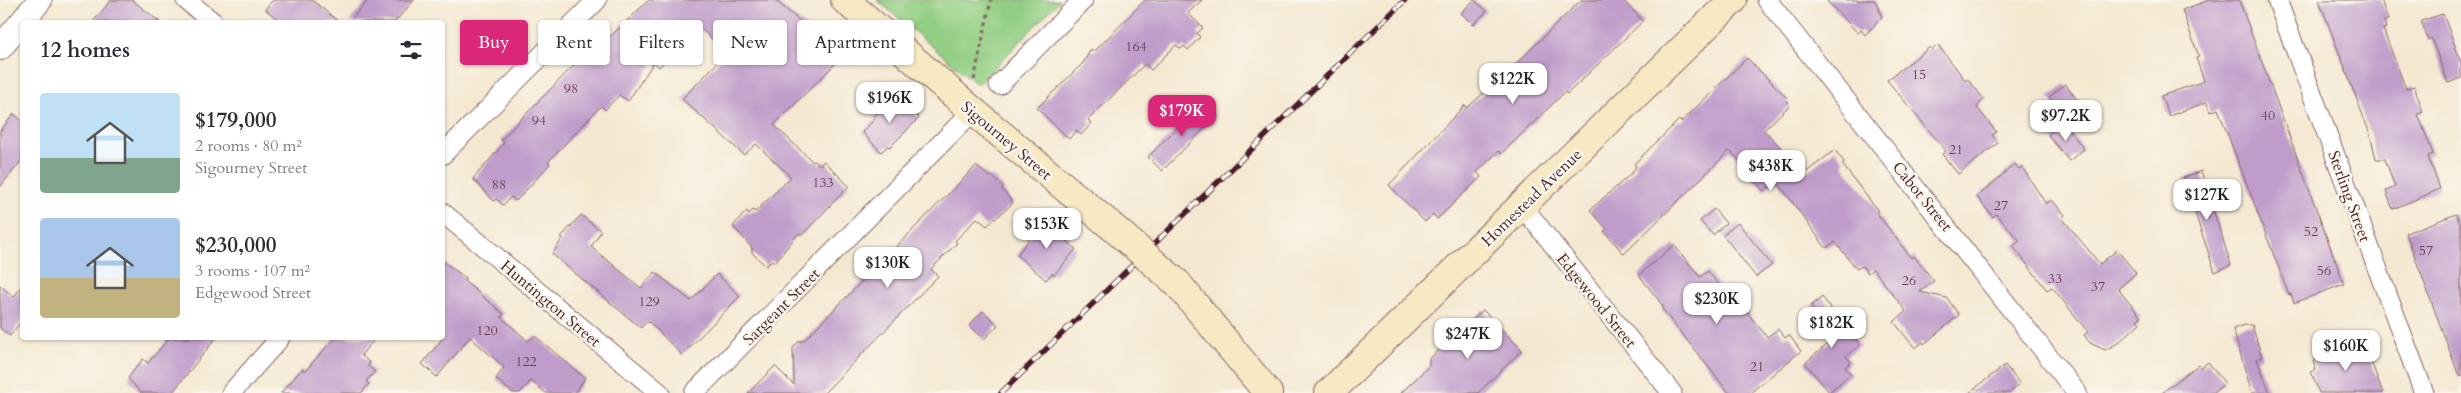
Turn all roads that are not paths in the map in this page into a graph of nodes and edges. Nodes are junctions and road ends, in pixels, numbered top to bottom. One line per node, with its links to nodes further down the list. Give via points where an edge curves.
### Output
1 (40, 0): 9 (street)
2 (186, 0): 10 (street)
3 (597, 0): 15 (street)
4 (844, 0): 14 (main road, Sigourney Street)
5 (1083, 0): 13 (street)
6 (1732, 0): 16 (main road, Homestead Avenue)
7 (1767, 0): 25 (street, Cabot Street)
8 (2277, 0): 26 (street, Sterling Street)
9 (23, 20)
10 (211, 20)
11 (20, 24): 12 (street)
12 (0, 48)
13 (999, 85)
14 (973, 111): 21 (street, Sargeant Street); 22 (main road, Sigourney Street, bridge, via 1177,283)
15 (445, 152)
16 (1522, 207): 23 (main road, Homestead Avenue); 24 (street, Edgewood Street)
17 (445, 214): 20 (street, Huntington Street)
18 (278, 340): 19 (street)
19 (231, 393)
20 (660, 393)
21 (694, 393)
22 (1268, 393)
23 (1329, 393)
24 (1672, 393)
25 (2078, 393)
26 (2424, 393)

